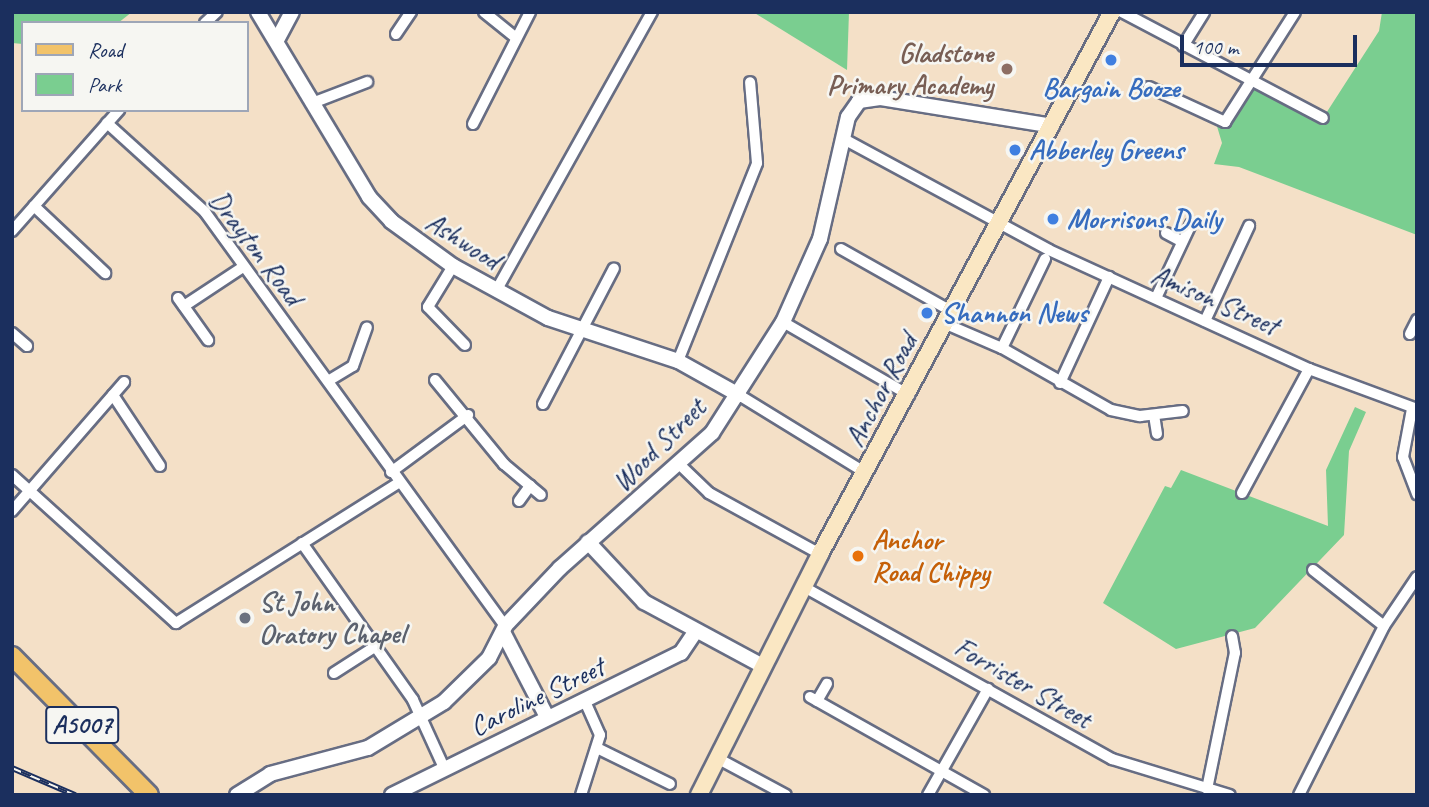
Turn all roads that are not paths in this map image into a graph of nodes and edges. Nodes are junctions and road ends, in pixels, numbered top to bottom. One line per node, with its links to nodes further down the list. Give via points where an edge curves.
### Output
1 (258, 12): 13 (street, Ashwood)
2 (292, 12): 13 (street)
3 (411, 12): 11 (street)
4 (484, 12): 12 (street)
5 (530, 12): 12 (street)
6 (652, 12): 40 (street)
7 (1112, 12): 24 (main road, Anchor Road)
8 (1122, 12): 14 (street)
9 (1205, 12): 14 (street)
10 (1295, 12): 17 (street)
11 (396, 34)
12 (514, 36): 23 (street)
13 (277, 40): 19 (street, Ashwood)
14 (1184, 46): 17 (street)
15 (367, 82): 19 (street)
16 (750, 82): 52 (street, via 757,163)
17 (1251, 82): 18 (street, via 1232,115 1216,123); 21 (street)
18 (1149, 87)
19 (315, 102): 35 (street, Ashwood, via 369,197 390,221)
20 (117, 112): 22 (street)
21 (1323, 118)
22 (107, 123): 26 (street); 36 (street, Drayton Road, via 205,212)
23 (473, 124)
24 (1052, 126): 25 (street, Wood Street, via 866,98 848,117); 27 (main road, Anchor Road)
25 (842, 138): 27 (street, Amison Street); 44 (street, Wood Street, via 820,239)
26 (34, 206): 30 (street); 38 (street)
27 (998, 224): 39 (street, Amison Street); 42 (main road, Anchor Road)
28 (1191, 224): 32 (street)
29 (1249, 226): 43 (street)
30 (12, 230)
31 (1166, 233): 32 (street)
32 (1181, 241): 41 (street)
33 (841, 249): 42 (street)
34 (1045, 260): 51 (street)
35 (453, 266): 40 (street, Ashwood); 49 (street, via 428,307)
36 (243, 267): 48 (street, via 181,302); 55 (street, Drayton Road)
37 (614, 268): 46 (street)
38 (106, 273)
39 (1109, 277): 41 (street, Amison Street); 57 (street)
40 (496, 291): 46 (street, Ashwood)
41 (1156, 299): 43 (street, Amison Street)
42 (950, 318): 51 (street); 60 (main road, Anchor Road)
43 (1205, 321): 53 (street, Amison Street)
44 (783, 322): 59 (street, Wood Street); 60 (street)
45 (367, 327): 55 (street, via 353,366)
46 (581, 330): 52 (street, Ashwood); 61 (street)
47 (12, 333): 50 (street)
48 (208, 340)
49 (465, 345)
50 (27, 346)
51 (1002, 348): 57 (street)
52 (678, 361): 59 (street, Ashwood)
53 (1309, 369): 62 (street, Amison Street); 72 (street)
54 (435, 380): 64 (street)
55 (328, 381): 69 (street, Drayton Road)
56 (124, 383): 58 (street)
57 (1059, 383): 65 (street, via 1111,410)
58 (113, 395): 68 (street); 76 (street)
59 (739, 395): 67 (street, Wood Street); 70 (street)
60 (909, 395): 70 (main road, Anchor Road)
61 (543, 404)
62 (1415, 409): 78 (street, via 1404,457)
63 (1182, 411): 65 (street)
64 (468, 415): 69 (street); 75 (street, via 504,464)
65 (1154, 415): 66 (street)
66 (1157, 434)
67 (678, 464): 82 (street, Wood Street); 84 (street, via 709,493)
68 (160, 466)
69 (390, 472): 74 (street, Drayton Road)
70 (866, 473): 84 (main road, Anchor Road)
71 (12, 475): 76 (street)
72 (1252, 477): 73 (street); 77 (street)
73 (1263, 482)
74 (398, 483): 83 (street); 91 (street, Drayton Road)
75 (530, 485): 79 (street); 80 (street)
76 (29, 490): 81 (street); 83 (street, via 176,623)
77 (1241, 493)
78 (1417, 494)
79 (541, 495)
80 (519, 501)
81 (12, 511)
82 (589, 542): 91 (street, Wood Street); 92 (street, via 645,602)
83 (302, 543): 94 (street)
84 (820, 554): 89 (main road, Anchor Road)
85 (1333, 564): 87 (street)
86 (1313, 570): 87 (street)
87 (1324, 574): 90 (street)
88 (1417, 577): 90 (street)
89 (804, 587): 98 (main road, Anchor Road); 101 (street, Forrister Street)
90 (1384, 626): 120 (street)
91 (504, 630): 103 (street); 104 (street, Wood Street, via 464,684)
92 (695, 632): 98 (street); 102 (street, Caroline Street, via 681,653)
93 (1232, 636): 95 (street)
94 (376, 646): 99 (street); 104 (street)
95 (1235, 653): 96 (street); 110 (street)
96 (1247, 655)
97 (12, 656): 111 (main road, A5007)
98 (763, 666): 106 (main road, Anchor Road)
99 (334, 673)
100 (827, 684): 108 (street, via 813,699)
101 (988, 689): 108 (street); 110 (street, Forrister Street, via 1112,759)
102 (585, 701): 103 (street, Caroline Street); 105 (street, via 599,728)
103 (547, 717): 107 (street, Caroline Street)
104 (419, 719): 107 (street); 112 (street, Wood Street, via 368,748 270,774)
105 (599, 749): 109 (street); 114 (street)
106 (717, 758): 115 (main road, Anchor Road); 116 (street)
107 (445, 769): 113 (street, Caroline Street)
108 (942, 770): 117 (street); 118 (street)
109 (670, 784)
110 (1207, 789): 119 (street, Forrister Street)
111 (149, 795)
112 (237, 795)
113 (392, 795)
114 (581, 795)
115 (699, 795)
116 (786, 795)
117 (928, 795)
118 (984, 795)
119 (1230, 795)
120 (1299, 795)

